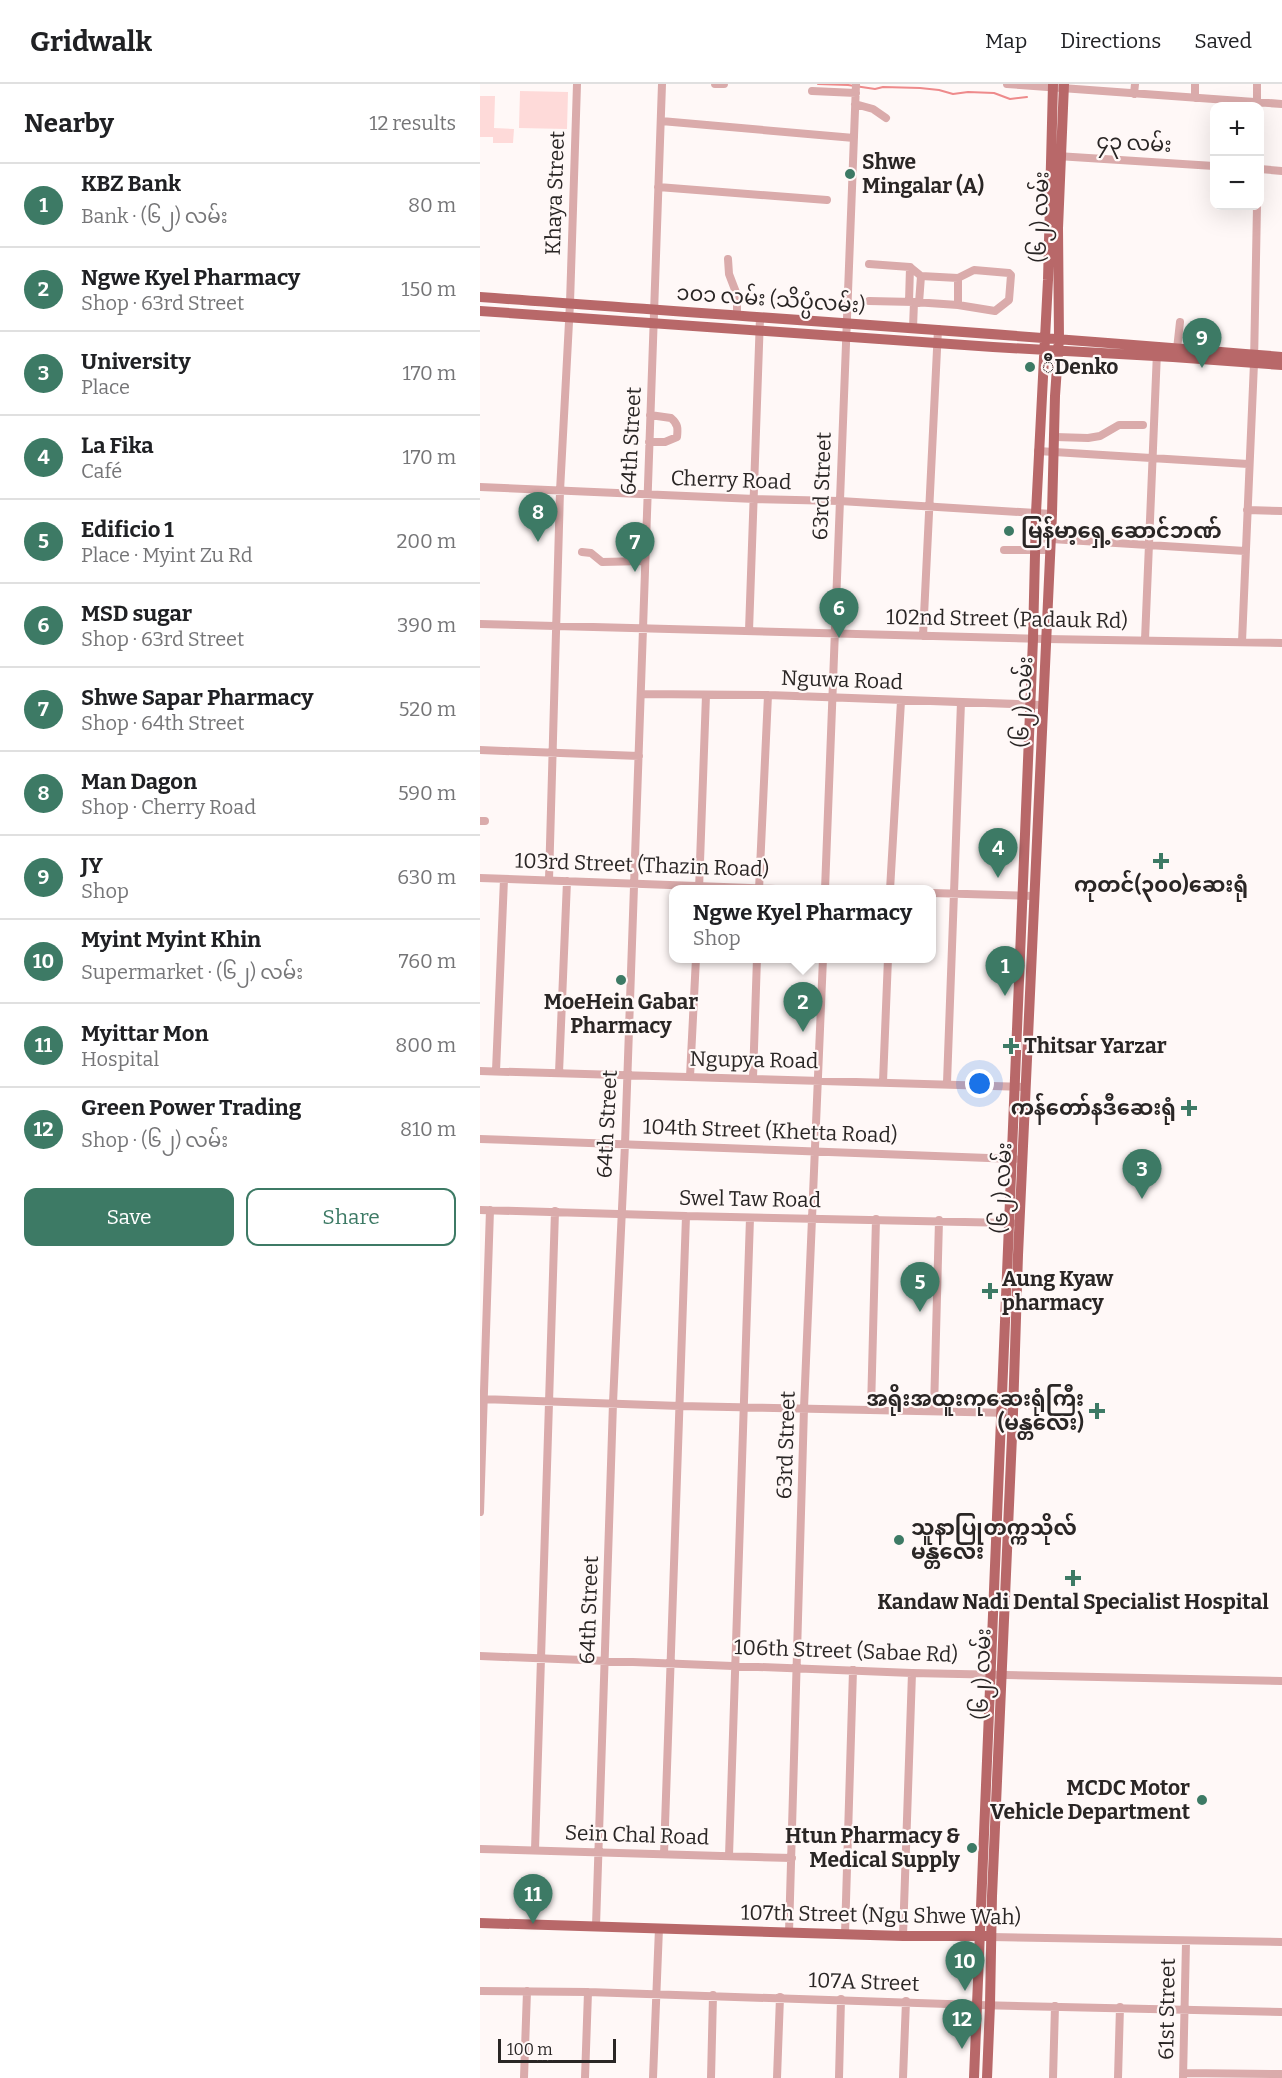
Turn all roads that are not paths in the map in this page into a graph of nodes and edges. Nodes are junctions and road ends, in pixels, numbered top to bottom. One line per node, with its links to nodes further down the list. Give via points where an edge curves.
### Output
1 (577, 84): 38 (street, Khaya Street)
2 (662, 84): 21 (street)
3 (715, 84): 4 (street)
4 (724, 84)
5 (1007, 84): 9 (street)
6 (1135, 84): 13 (street)
7 (1196, 84): 14 (street)
8 (1257, 84): 16 (street)
9 (1021, 85): 10 (street)
10 (1058, 86): 13 (street); 23 (main road, (၆၂) လမ်း)
11 (856, 89): 12 (street); 17 (street, 63rd Street)
12 (812, 91)
13 (1134, 94): 14 (street)
14 (1195, 98): 15 (street)
15 (1236, 102)
16 (1257, 102)
17 (855, 104): 20 (street); 22 (street, 63rd Street)
18 (1264, 104): 19 (street)
19 (1282, 104)
20 (886, 118)
21 (661, 121): 22 (street); 27 (street)
22 (854, 138): 47 (street, 63rd Street)
23 (1056, 156): 24 (street, ၄၃ လမ်း); 52 (main road, (၆၂) လမ်း); 53 (main road, (၆၂) လမ်း)
24 (1210, 166)
25 (1264, 169): 26 (street)
26 (1282, 171)
27 (658, 186): 28 (street); 40 (street)
28 (827, 200)
29 (1257, 210): 60 (street)
30 (728, 260): 43 (street, via 737,295)
31 (869, 264): 32 (street)
32 (910, 267): 33 (street); 37 (street)
33 (921, 276): 34 (street); 37 (street)
34 (958, 278): 39 (street); 39 (street, via 974,270 1011,275 1009,300 997,310)
35 (480, 297): 38 (main road, ၁၀၁ လမ်း (သိပ္ပံလမ်း))
36 (869, 301): 37 (street)
37 (914, 302): 39 (street); 48 (street)
38 (570, 303): 40 (main road, ၁၀၁ လမ်း (သိပ္ပံလမ်း)); 42 (street, Khaya Street)
39 (958, 305)
40 (656, 309): 43 (main road, ၁၀၁ လမ်း (သိပ္ပံလမ်း)); 46 (street, 64th Street)
41 (480, 311): 42 (main road, ၁၀၁ လမ်း (သိပ္ပံလမ်း))
42 (569, 316): 46 (main road, ၁၀၁ လမ်း (သိပ္ပံလမ်း)); 71 (street, Khaya Street)
43 (737, 316): 44 (main road, ၁၀၁ လမ်း (သိပ္ပံလမ်း))
44 (760, 317): 47 (main road, ၁၀၁ လမ်း (သိပ္ပံလမ်း)); 50 (street)
45 (1180, 321): 55 (street)
46 (655, 324): 50 (main road, ၁၀၁ လမ်း (သိပ္ပံလမ်း)); 62 (street, 64th Street)
47 (847, 325): 48 (main road, ၁၀၁ လမ်း (သိပ္ပံလမ်း)); 51 (street, 63rd Street)
48 (913, 328): 49 (main road, ၁၀၁ လမ်း (သိပ္ပံလမ်း))
49 (938, 329): 52 (main road, ၁၀၁ လမ်း (သိပ္ပံလမ်း)); 54 (street)
50 (759, 331): 51 (main road, ၁၀၁ လမ်း (သိပ္ပံလမ်း)); 73 (street)
51 (846, 336): 54 (main road, ၁၀၁ လမ်း (သိပ္ပံလမ်း)); 74 (street, 63rd Street)
52 (1045, 337): 53 (main road, ၁၀၁ လမ်း (သိပ္ပံလမ်း)); 56 (main road, (၆၂) လမ်း)
53 (1059, 338): 57 (main road, (၆၂) လမ်း); 58 (main road, ၁၀၁ လမ်း (သိပ္ပံလမ်း))
54 (938, 343): 56 (main road, ၁၀၁ လမ်း (သိပ္ပံလမ်း)); 75 (street)
55 (1177, 349): 58 (main road); 60 (main road)
56 (1045, 351): 57 (main road, ၁၀၁ လမ်း (သိပ္ပံလမ်း)); 66 (main road, (၆၂) လမ်း)
57 (1057, 351): 58 (main road, ၁၀၁ လမ်း (သိပ္ပံလမ်း)); 64 (main road, (၆၂) လမ်း)
58 (1157, 352): 60 (main road); 68 (street)
59 (1282, 357): 60 (main road)
60 (1254, 359): 61 (main road); 69 (street)
61 (1282, 365)
62 (650, 415): 65 (street, 64th Street); 65 (street, via 671,418 678,429 672,441)
63 (1143, 425): 64 (street, via 1119,425 1088,438)
64 (1055, 437): 67 (main road, (၆၂) လမ်း)
65 (649, 442): 72 (street, 64th Street)
66 (1038, 451): 67 (street); 78 (main road, (၆၂) လမ်း)
67 (1054, 452): 68 (street); 79 (main road, (၆၂) လမ်း)
68 (1152, 458): 69 (street); 82 (street)
69 (1248, 464): 76 (street)
70 (480, 487): 71 (street, Cherry Road)
71 (560, 491): 72 (street, Cherry Road); 90 (street, Khaya Street)
72 (646, 495): 73 (street, Cherry Road); 88 (street, 64th Street)
73 (755, 499): 74 (street, Cherry Road); 92 (street)
74 (840, 501): 75 (street, Cherry Road); 93 (street, 63rd Street)
75 (928, 507): 78 (street, Cherry Road); 94 (street)
76 (1247, 510): 77 (street); 86 (street)
77 (1282, 511)
78 (1036, 513): 79 (street, Cherry Road); 80 (main road, (၆၂) လမ်း)
79 (1052, 514): 81 (main road, (၆၂) လမ်း)
80 (1035, 538): 81 (street); 84 (main road, (၆၂) လမ်း)
81 (1051, 538): 82 (street); 85 (main road, (၆၂) လမ်း)
82 (1148, 545): 86 (street); 97 (street)
83 (1004, 550): 84 (street)
84 (1035, 550): 85 (street); 95 (main road, (၆၂) လမ်း)
85 (1050, 550): 96 (main road, (၆၂) လမ်း)
86 (1245, 551): 98 (street)
87 (582, 552): 88 (street, via 591,553 602,562)
88 (644, 561): 91 (street, 64th Street)
89 (480, 624): 90 (street, 102nd Street (Padauk Rd))
90 (556, 627): 91 (street, 102nd Street (Padauk Rd)); 109 (street, Khaya Street)
91 (642, 627): 92 (street, 102nd Street (Padauk Rd)); 100 (street, 64th Street)
92 (749, 631): 93 (street, 102nd Street (Padauk Rd))
93 (834, 632): 94 (street, 102nd Street (Padauk Rd)); 103 (street, 63rd Street)
94 (923, 636): 95 (street, 102nd Street (Padauk Rd))
95 (1033, 639): 96 (street, 102nd Street (Padauk Rd)); 106 (main road, (၆၂) လမ်း)
96 (1046, 639): 97 (street, 102nd Street (Padauk Rd)); 107 (main road, (၆၂) လမ်း)
97 (1145, 640): 98 (street, 102nd Street (Padauk Rd))
98 (1242, 642): 99 (street, 102nd Street (Padauk Rd))
99 (1282, 643)
100 (641, 694): 101 (street, Nguwa Road); 110 (street, 64th Street)
101 (706, 695): 102 (street, Nguwa Road); 116 (street)
102 (768, 695): 103 (street, Nguwa Road); 117 (street)
103 (833, 698): 104 (street, Nguwa Road); 118 (street, 63rd Street)
104 (901, 701): 105 (street, Nguwa Road); 119 (street)
105 (961, 702): 106 (street, Nguwa Road); 122 (street)
106 (1030, 705): 107 (street, Nguwa Road); 123 (main road, (၆၂) လမ်း)
107 (1042, 705): 124 (main road, (၆၂) လမ်း)
108 (480, 750): 109 (street)
109 (553, 752): 110 (street); 113 (street, Khaya Street)
110 (639, 756): 115 (street, 64th Street)
111 (480, 878): 112 (street, 103rd Street (Thazin Road))
112 (504, 879): 113 (street, 103rd Street (Thazin Road)); 130 (street)
113 (549, 880): 114 (street, 103rd Street (Thazin Road))
114 (567, 881): 115 (street, 103rd Street (Thazin Road)); 131 (street)
115 (635, 884): 120 (street, 103rd Street (Thazin Road)); 132 (street, 64th Street)
116 (699, 885)
117 (759, 885)
118 (825, 885)
119 (890, 885)
120 (669, 886)
121 (936, 893): 122 (street)
122 (956, 894): 123 (street); 137 (street)
123 (1022, 896): 124 (street); 138 (main road, (၆၂) လမ်း)
124 (1034, 896): 139 (main road, (၆၂) လမ်း)
125 (696, 963): 133 (street)
126 (757, 963): 134 (street)
127 (823, 963): 135 (street, 63rd Street)
128 (888, 963): 136 (street)
129 (480, 1071): 130 (street, Ngupya Road)
130 (496, 1071): 131 (street, Ngupya Road)
131 (559, 1073): 132 (street, Ngupya Road)
132 (628, 1074): 133 (street, Ngupya Road); 141 (street, 64th Street)
133 (690, 1077): 134 (street, Ngupya Road)
134 (753, 1078): 135 (street, Ngupya Road)
135 (818, 1080): 136 (street, Ngupya Road); 142 (street, 63rd Street)
136 (883, 1082): 137 (street, Ngupya Road)
137 (947, 1083): 138 (street, Ngupya Road)
138 (1014, 1086): 139 (street, Ngupya Road); 143 (main road, (၆၂) လမ်း)
139 (1026, 1087): 143 (main road, (၆၂) လမ်း)
140 (480, 1139): 141 (street, 104th Street (Khetta Road))
141 (625, 1144): 142 (street, 104th Street (Khetta Road)); 147 (street, 64th Street)
142 (815, 1151): 143 (street, 104th Street (Khetta Road)); 150 (street, 63rd Street)
143 (1017, 1159): 153 (main road, (၆၂) လမ်း)
144 (480, 1210): 145 (street, Swel Taw Road)
145 (490, 1210): 146 (street, Swel Taw Road); 154 (street)
146 (555, 1211): 147 (street, Swel Taw Road); 155 (street)
147 (621, 1215): 148 (street, Swel Taw Road); 156 (street, 64th Street)
148 (686, 1216): 149 (street, Swel Taw Road); 157 (street)
149 (750, 1218): 150 (street, Swel Taw Road); 158 (street)
150 (813, 1219): 151 (street, Swel Taw Road); 159 (street, 63rd Street)
151 (876, 1219): 152 (street, Swel Taw Road); 160 (street)
152 (939, 1220): 153 (street, Swel Taw Road); 161 (street)
153 (1014, 1223): 162 (main road, (၆၂) လမ်း)
154 (482, 1399): 155 (street); 163 (street)
155 (549, 1400): 156 (street); 165 (street)
156 (613, 1403): 157 (street); 166 (street, 64th Street)
157 (680, 1406): 158 (street); 167 (street)
158 (742, 1407): 159 (street); 168 (street)
159 (804, 1408): 160 (street); 169 (street, 63rd Street)
160 (871, 1409): 161 (street)
161 (934, 1410): 162 (street)
162 (1008, 1413): 172 (main road, (၆၂) လမ်း); 173 (main road, (၆၂) လမ်း)
163 (480, 1512)
164 (480, 1656): 165 (street, 106th Street (Sabae Rd))
165 (542, 1657): 166 (street, 106th Street (Sabae Rd)); 176 (street)
166 (606, 1660): 167 (street, 106th Street (Sabae Rd)); 177 (street, 64th Street)
167 (670, 1662): 168 (street, 106th Street (Sabae Rd)); 178 (street)
168 (736, 1665): 169 (street, 106th Street (Sabae Rd)); 179 (street)
169 (796, 1668): 170 (street, 106th Street (Sabae Rd)); 180 (street, 63rd Street)
170 (853, 1670): 171 (street, 106th Street (Sabae Rd)); 185 (street)
171 (912, 1673): 172 (street, 106th Street (Sabae Rd)); 186 (street)
172 (991, 1674): 173 (street, 106th Street (Sabae Rd)); 187 (main road, (၆၂) လမ်း)
173 (1003, 1674): 174 (street, 106th Street (Sabae Rd)); 188 (main road, (၆၂) လမ်း)
174 (1282, 1681)
175 (480, 1850): 176 (street, Sein Chal Road)
176 (535, 1850): 177 (street, Sein Chal Road)
177 (599, 1852): 178 (street, Sein Chal Road); 182 (street, 64th Street)
178 (664, 1854): 179 (street, Sein Chal Road)
179 (729, 1856): 180 (street, Sein Chal Road)
180 (792, 1858): 184 (street, 63rd Street)
181 (480, 1923): 182 (main road, 107th Street (Ngu Shwe Wah))
182 (596, 1926): 183 (main road, 107th Street (Ngu Shwe Wah))
183 (658, 1928): 184 (main road, 107th Street (Ngu Shwe Wah)); 194 (street)
184 (789, 1933): 185 (main road, 107th Street (Ngu Shwe Wah))
185 (845, 1934): 186 (main road, 107th Street (Ngu Shwe Wah))
186 (903, 1936): 187 (main road, 107th Street (Ngu Shwe Wah))
187 (979, 1936): 188 (main road, 107th Street (Ngu Shwe Wah)); 199 (main road, (၆၂) လမ်း)
188 (991, 1936): 189 (street, 107th Street (Ngu Shwe Wah)); 200 (main road, (၆၂) လမ်း)
189 (1186, 1942): 190 (street, 107th Street (Ngu Shwe Wah)); 203 (street, 61st Street)
190 (1282, 1942)
191 (480, 1991): 192 (street, 107A Street)
192 (527, 1991): 193 (street, 107A Street); 207 (street)
193 (588, 1992): 194 (street, 107A Street); 208 (street)
194 (656, 1994): 195 (street, 107A Street); 209 (street)
195 (713, 1995): 196 (street, 107A Street); 210 (street)
196 (780, 1997): 197 (street, 107A Street); 211 (street)
197 (841, 1999): 198 (street, 107A Street); 212 (street)
198 (906, 2001): 199 (street, 107A Street); 213 (street)
199 (977, 2005): 200 (street, 107A Street); 214 (main road, (၆၂) လမ်း)
200 (990, 2005): 201 (street, 107A Street); 215 (main road, (၆၂) လမ်း)
201 (1055, 2006): 202 (street, 107A Street); 216 (street)
202 (1120, 2007): 203 (street, 107A Street); 217 (street)
203 (1186, 2010): 204 (street, 107A Street); 206 (street, 61st Street)
204 (1282, 2012)
205 (1282, 2074): 206 (street)
206 (1183, 2075)
207 (524, 2078)
208 (585, 2078)
209 (652, 2078)
210 (711, 2078)
211 (777, 2078)
212 (839, 2078)
213 (903, 2078)
214 (974, 2078)
215 (987, 2078)
216 (1053, 2078)
217 (1118, 2078)

